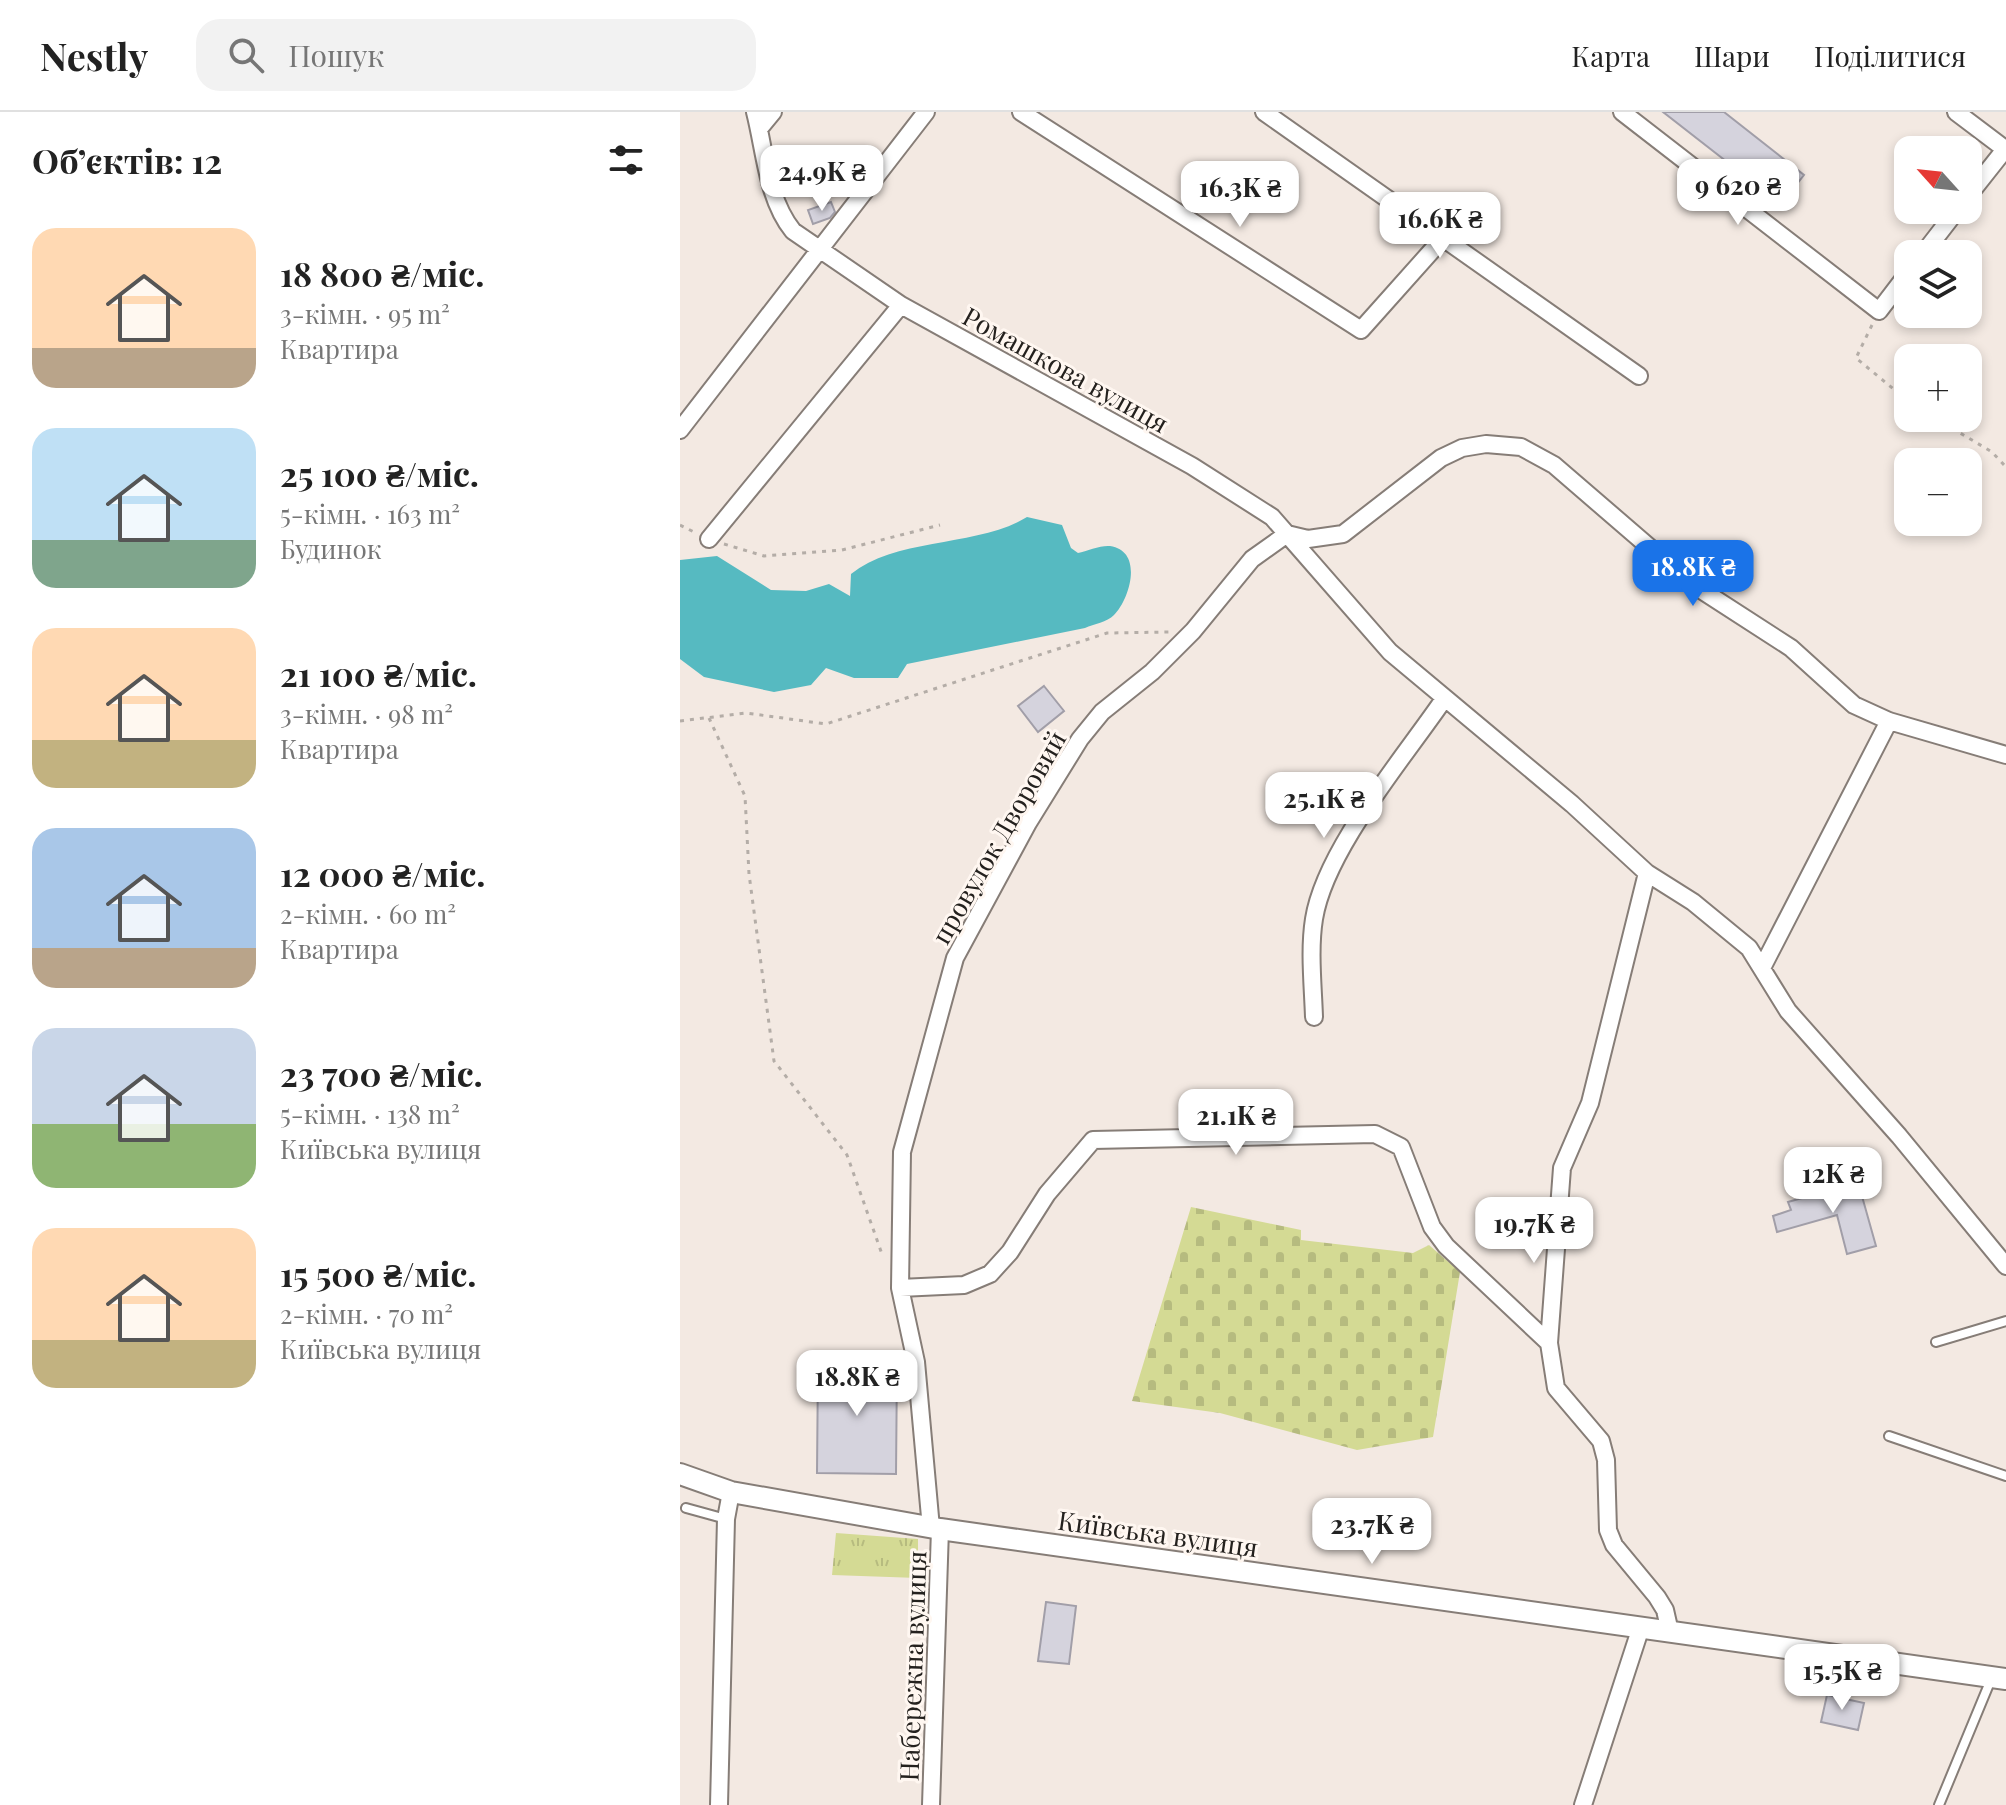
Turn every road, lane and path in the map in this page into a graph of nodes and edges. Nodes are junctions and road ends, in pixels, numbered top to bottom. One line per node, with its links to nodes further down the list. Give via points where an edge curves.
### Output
1 (755, 112): 8 (street, Ромашкова вулиця)
2 (773, 112): 8 (street)
3 (926, 112): 14 (street)
4 (1021, 112): 12 (street, via 1361,330)
5 (1264, 112): 12 (street)
6 (1622, 112): 17 (street)
7 (1956, 112): 9 (street)
8 (759, 129): 14 (street, Ромашкова вулиця, via 781,216)
9 (2005, 149): 10 (street)
10 (1982, 178)
11 (1946, 224): 13 (street)
12 (1444, 237): 18 (street)
13 (1934, 240)
14 (817, 250): 16 (street, Ромашкова вулиця); 20 (street)
15 (1894, 291): 17 (street)
16 (901, 305): 25 (street, Ромашкова вулиця, via 1192,466 1272,517); 26 (street)
17 (1879, 311): 19 (path, via 1856,358)
18 (1639, 376)
19 (1894, 389)
20 (680, 430)
21 (1958, 432): 22 (path)
22 (2006, 467)
23 (680, 525): 26 (path)
24 (940, 525): 26 (path, via 842,550 764,556)
25 (1287, 534): 27 (street, провулок Дворовий, via 1252,559); 28 (street, Ромашкова вулиця, via 1390,652); 31 (street, via 1308,539 1343,534 1441,458 1462,448 1521,447 1554,465 1692,584 1791,648 1854,705)
26 (709, 539)
27 (1193, 631): 29 (path, via 1107,633 826,724 746,713); 37 (street, провулок Дворовий, via 1102,712 1080,739 955,958 902,1152)
28 (1444, 699): 33 (street, Ромашкова вулиця); 35 (street, via 1341,849 1321,893 1313,921)
29 (709, 718): 30 (path); 37 (path, via 745,796 749,874 774,1061 847,1155 890,1276)
30 (680, 721)
31 (1889, 721): 32 (street); 34 (street)
32 (2006, 755)
33 (1647, 873): 34 (street, Ромашкова вулиця, via 1726,927); 40 (street, via 1590,1103 1562,1168)
34 (1762, 968): 36 (street, Ромашкова вулиця, via 1788,1011)
35 (1314, 1017)
36 (2006, 1266)
37 (900, 1284): 40 (street, via 964,1285 990,1274 1093,1140 1375,1134 1401,1147 1432,1227 1446,1246); 47 (street, провулок Дворовий, via 916,1362)
38 (2006, 1321): 39 (lane)
39 (1936, 1342)
40 (1549, 1343): 49 (street, via 1556,1388 1601,1441 1608,1530 1614,1545 1657,1597)
41 (1889, 1436): 43 (lane)
42 (680, 1474): 44 (street, Київська вулиця)
43 (2006, 1476)
44 (731, 1492): 46 (street); 47 (street, Київська вулиця)
45 (686, 1508): 46 (lane)
46 (726, 1519): 51 (street)
47 (936, 1529): 48 (street, Київська вулиця); 52 (street, Набережна вулиця)
48 (1641, 1627): 49 (street, Київська вулиця); 53 (street)
49 (1670, 1632): 50 (street, Київська вулиця)
50 (2001, 1674): 54 (lane)
51 (719, 1805)
52 (931, 1805)
53 (1583, 1805)
54 (1939, 1805)

